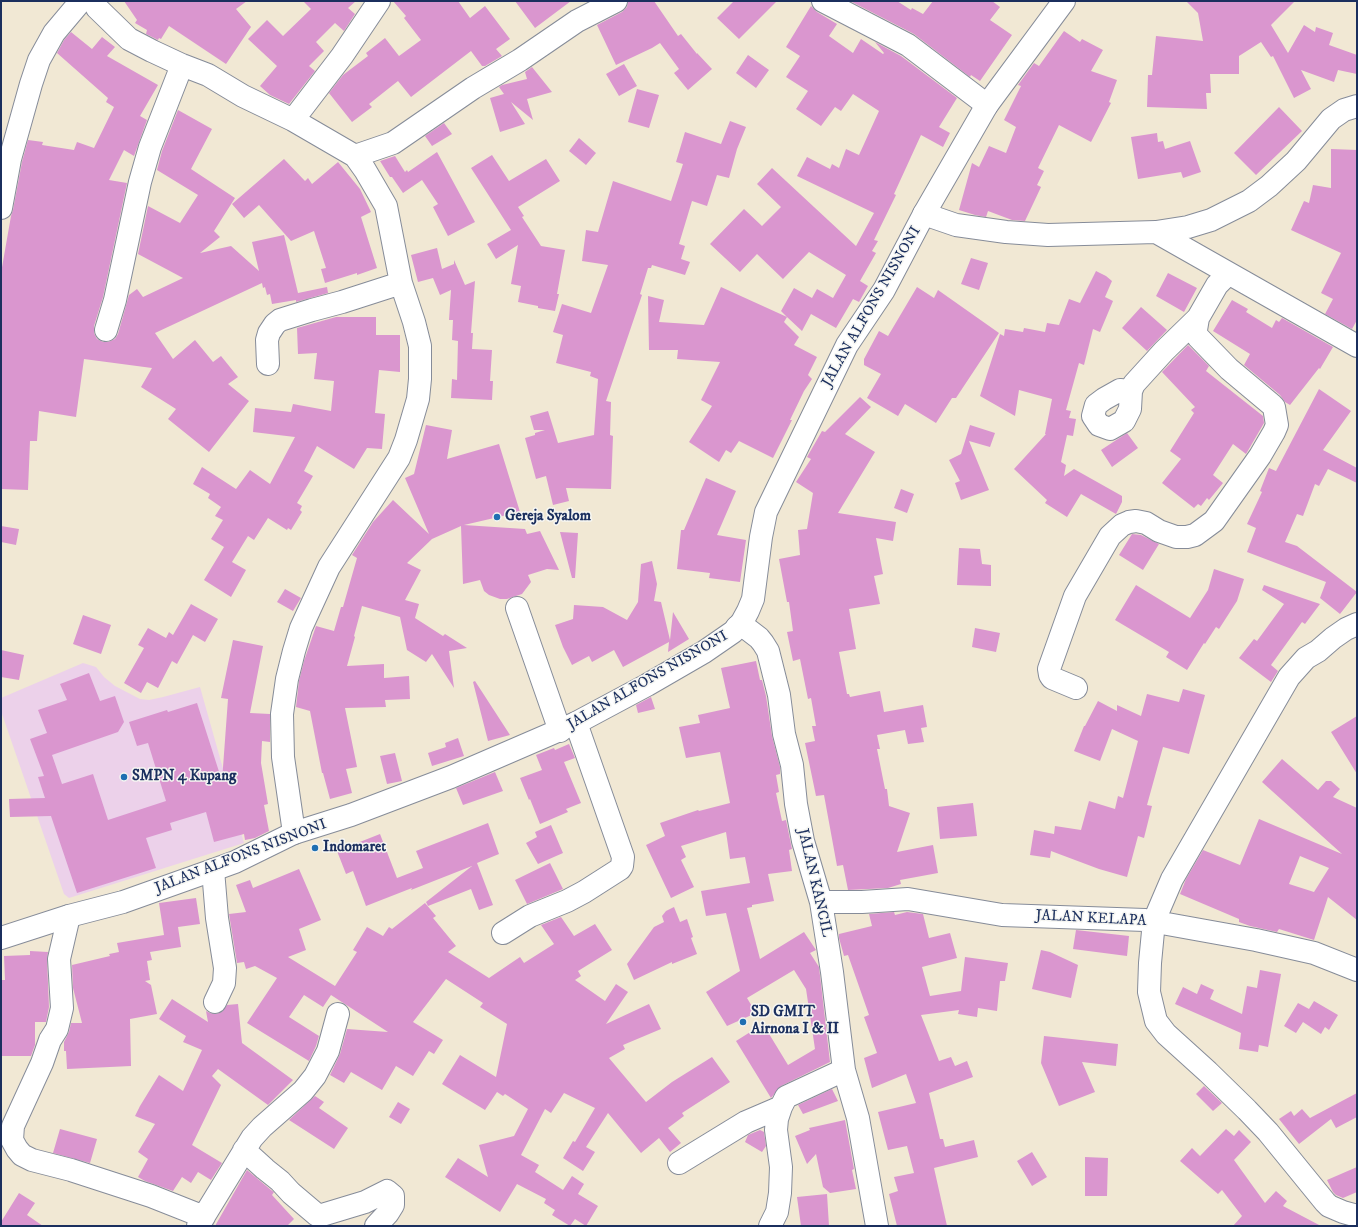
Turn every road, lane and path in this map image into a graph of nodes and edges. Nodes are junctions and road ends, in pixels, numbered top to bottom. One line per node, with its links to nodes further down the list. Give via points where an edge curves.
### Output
1 (81, 1): 12 (street, via 54,33 39,60 10,159)
2 (94, 1): 7 (street, via 97,8 129,38)
3 (379, 1): 10 (street, via 346,51)
4 (616, 1): 11 (street, via 577,21 394,143)
5 (823, 1): 8 (street, via 908,45)
6 (1064, 1): 8 (street, JALAN ALFONS NISNONI)
7 (182, 65): 10 (street, via 208,75 243,96); 18 (street, via 150,147)
8 (987, 105): 13 (street, JALAN ALFONS NISNONI)
9 (1357, 106): 14 (street, via 1344,110 1331,119 1296,161 1249,201 1211,220)
10 (293, 120): 11 (street)
11 (355, 156): 16 (street, via 386,206)
12 (1, 208)
13 (924, 214): 14 (street, via 956,225 1013,233 1069,236); 24 (street, JALAN ALFONS NISNONI, via 884,290 847,345 766,512 752,599 748,611)
14 (1156, 232): 15 (street)
15 (1228, 274): 17 (street, via 1217,285); 19 (street)
16 (401, 283): 20 (street, via 280,320 269,333 267,340); 27 (street, via 420,346 418,399 399,458 329,567 301,628 294,651 282,714 283,757)
17 (1198, 318): 21 (street, via 1159,356 1134,384); 25 (street, via 1198,337 1229,369 1274,407 1277,425 1260,456 1214,521 1195,535 1176,537 1136,521 1122,525 1110,536 1075,596 1049,669 1052,678)
18 (106, 330)
19 (1357, 346)
20 (268, 364)
21 (1131, 391)
22 (517, 608): 26 (street)
23 (1357, 624): 31 (street, via 1306,658 1289,677 1172,879)
24 (737, 627): 26 (street, JALAN ALFONS NISNONI, via 726,638 704,652); 29 (street, JALAN KANCIL, via 746,628 753,633 768,651 792,765 803,841)
25 (1076, 688)
26 (568, 727): 27 (street, JALAN ALFONS NISNONI, via 451,778); 32 (street, via 623,857 622,866 584,892 530,916)
27 (294, 833): 28 (street, JALAN ALFONS NISNONI)
28 (213, 870): 30 (street, JALAN ALFONS NISNONI, via 123,902); 35 (street, via 225,968 224,983)
29 (821, 902): 31 (street, JALAN KELAPA, via 908,899 1002,915); 37 (street, JALAN KANCIL)
30 (69, 916): 33 (street, JALAN ALFONS NISNONI); 42 (street, via 59,959 62,1008 57,1029 13,1126 12,1140 22,1155 32,1160 151,1196)
31 (1154, 921): 34 (street, JALAN KELAPA, via 1314,953); 41 (street, via 1149,992 1156,1021 1166,1034 1268,1132 1329,1206)
32 (503, 933)
33 (1, 938)
34 (1357, 970)
35 (215, 1002)
36 (338, 1014): 39 (street, via 328,1051 315,1076 303,1092 262,1127)
37 (844, 1070): 38 (street, via 786,1097); 45 (street, JALAN KANCIL, via 858,1118)
38 (781, 1107): 40 (street, via 746,1122); 44 (street, via 776,1130 781,1167 780,1193 777,1212)
39 (244, 1150): 42 (street); 43 (street, via 317,1215 365,1202 387,1190 393,1196 393,1205)
40 (679, 1163)
41 (1357, 1216)
42 (201, 1221)
43 (376, 1226)
44 (770, 1226)
45 (877, 1226)

